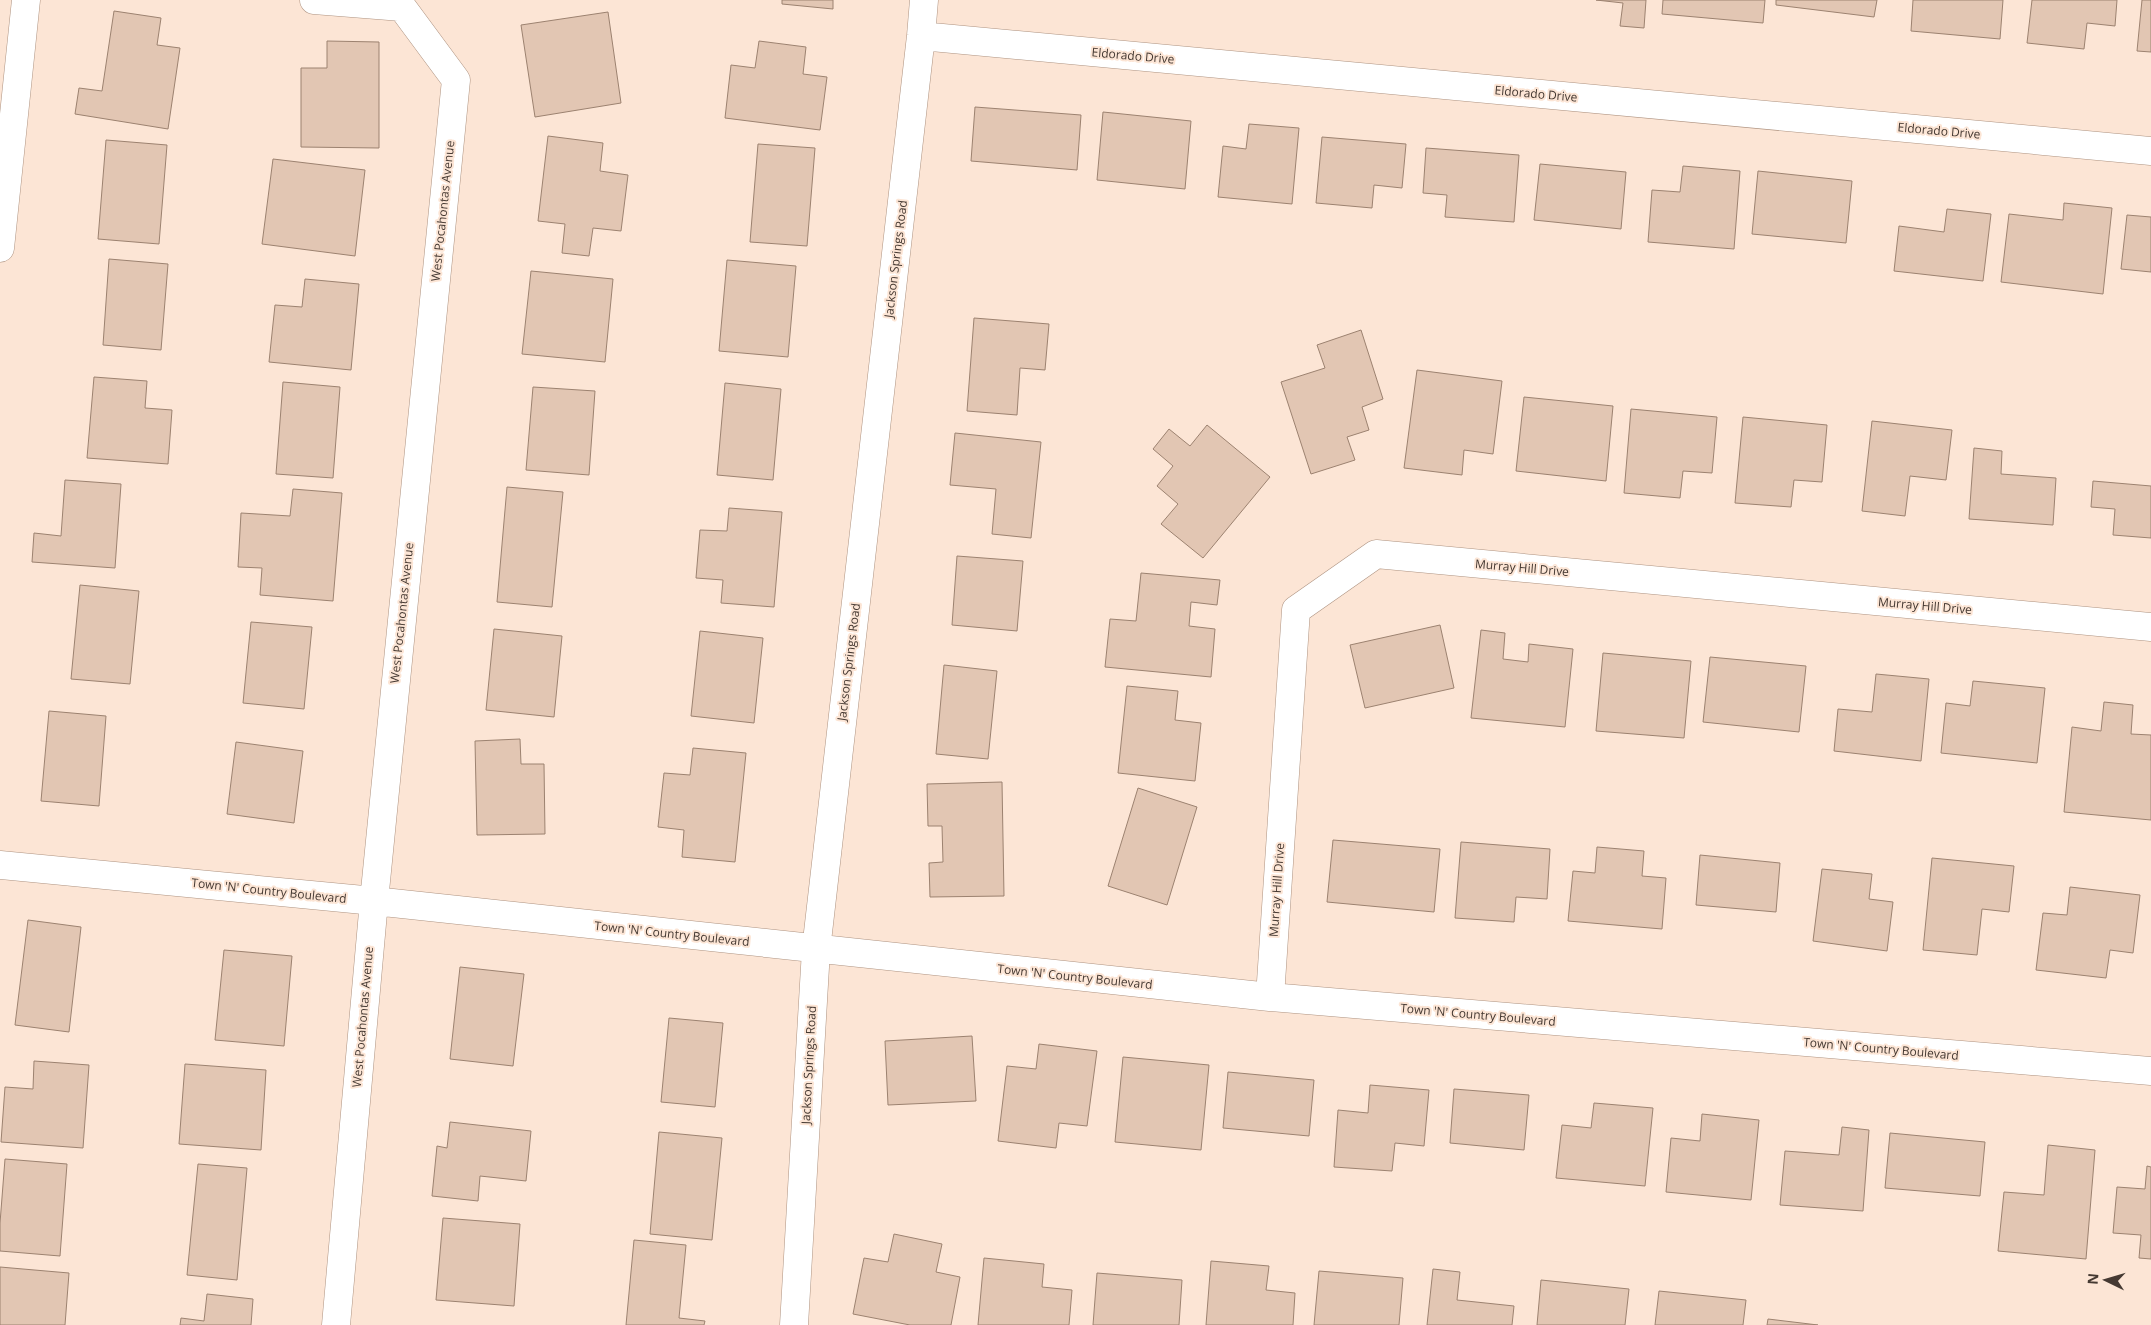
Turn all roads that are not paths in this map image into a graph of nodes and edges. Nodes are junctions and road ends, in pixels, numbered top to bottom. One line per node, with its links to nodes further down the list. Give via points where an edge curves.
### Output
1 (26, 0): 6 (street)
2 (314, 0): 9 (street, West Pocahontas Avenue, via 402,7 456,80)
3 (924, 0): 4 (street, Jackson Springs Road)
4 (921, 36): 5 (street, Eldorado Drive); 10 (street, Jackson Springs Road)
5 (2151, 151)
6 (0, 248)
7 (2151, 628): 11 (street, Murray Hill Drive, via 1376,554 1296,610)
8 (0, 865): 9 (street, Town 'N' Country Boulevard)
9 (374, 901): 10 (street, Town 'N' Country Boulevard); 13 (street, West Pocahontas Avenue)
10 (816, 950): 11 (street, Town 'N' Country Boulevard); 14 (street, Jackson Springs Road)
11 (1270, 997): 12 (street, Town 'N' Country Boulevard)
12 (2151, 1071)
13 (336, 1325)
14 (794, 1325)

